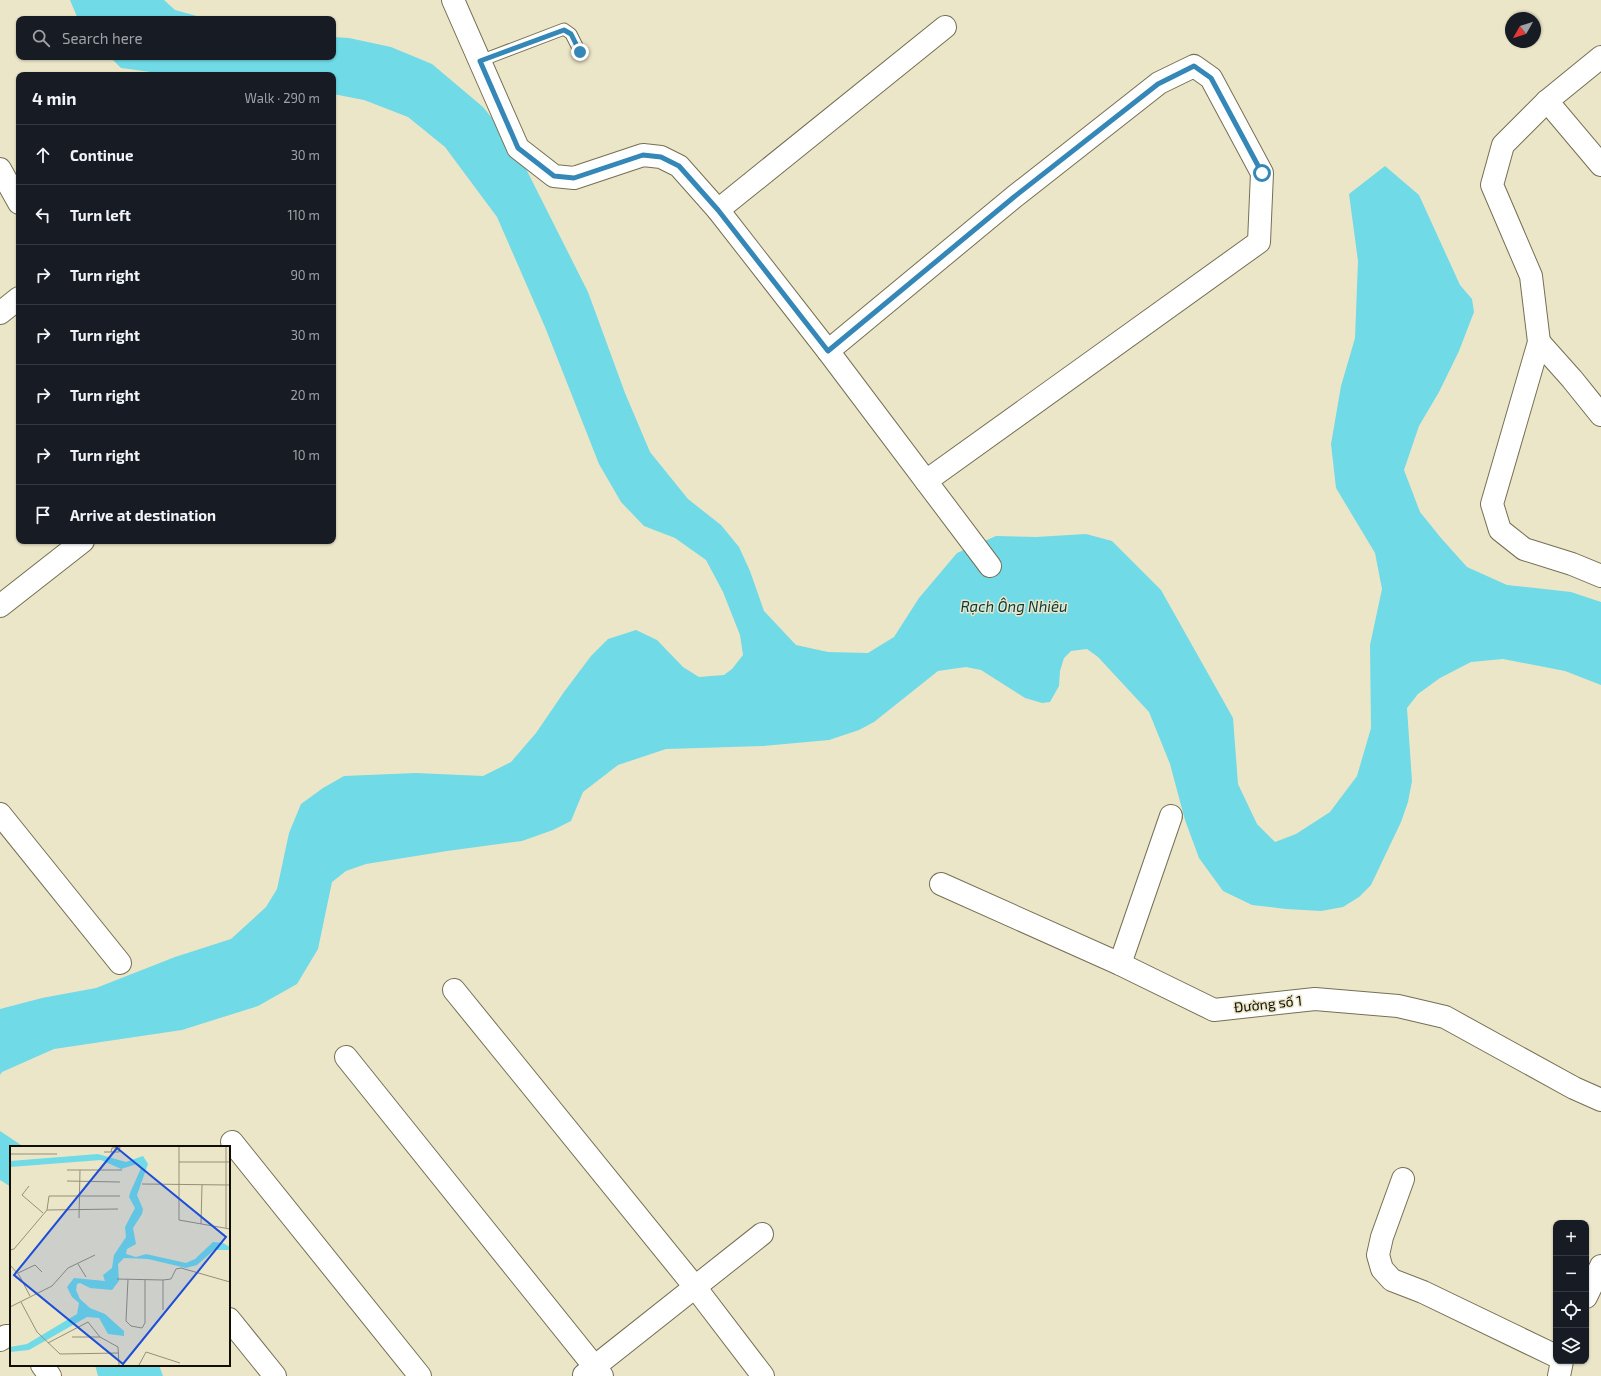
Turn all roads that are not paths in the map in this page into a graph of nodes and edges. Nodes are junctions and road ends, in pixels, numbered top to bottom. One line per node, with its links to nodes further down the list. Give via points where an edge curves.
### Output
1 (453, 0): 5 (street)
2 (945, 27): 10 (street)
3 (580, 52): 5 (lane, via 571,34 564,30)
4 (1601, 57): 6 (street)
5 (480, 61): 10 (street, via 518,148 554,176 574,178 643,155 661,157 679,166)
6 (1547, 101): 7 (street); 13 (street, via 1503,145 1492,185 1531,276)
7 (1601, 165)
8 (0, 169): 9 (street)
9 (16, 198)
10 (718, 210): 14 (street)
11 (16, 300): 12 (street)
12 (0, 313)
13 (1539, 342): 15 (street); 19 (street, via 1492,504 1500,530 1524,550 1572,564)
14 (828, 351): 16 (street); 16 (street, via 1014,197 1158,84 1194,66 1211,78 1262,173 1259,242)
15 (1601, 415)
16 (926, 481): 18 (street)
17 (79, 544): 20 (street)
18 (990, 566)
19 (1601, 576)
20 (0, 606)
21 (0, 814): 24 (street)
22 (1171, 816): 25 (street)
23 (941, 884): 25 (street, Đường số 1)
24 (120, 964)
25 (1120, 964): 28 (street, Đường số 1, via 1214,1010 1315,999 1398,1006 1445,1017 1574,1088)
26 (454, 990): 33 (street)
27 (346, 1057): 41 (street)
28 (1601, 1100)
29 (232, 1142): 44 (street)
30 (1403, 1179): 38 (street, via 1382,1237 1378,1255 1382,1269 1392,1280 1423,1292)
31 (762, 1234): 33 (street)
32 (1601, 1266): 34 (street)
33 (695, 1287): 41 (street); 45 (street)
34 (1588, 1292)
35 (230, 1320): 43 (street)
36 (10, 1336): 37 (street)
37 (0, 1340)
38 (1553, 1355)
39 (1561, 1364): 46 (street)
40 (43, 1366): 42 (street)
41 (594, 1373)
42 (50, 1376)
43 (275, 1376)
44 (420, 1376)
45 (763, 1376)
46 (1559, 1376)

